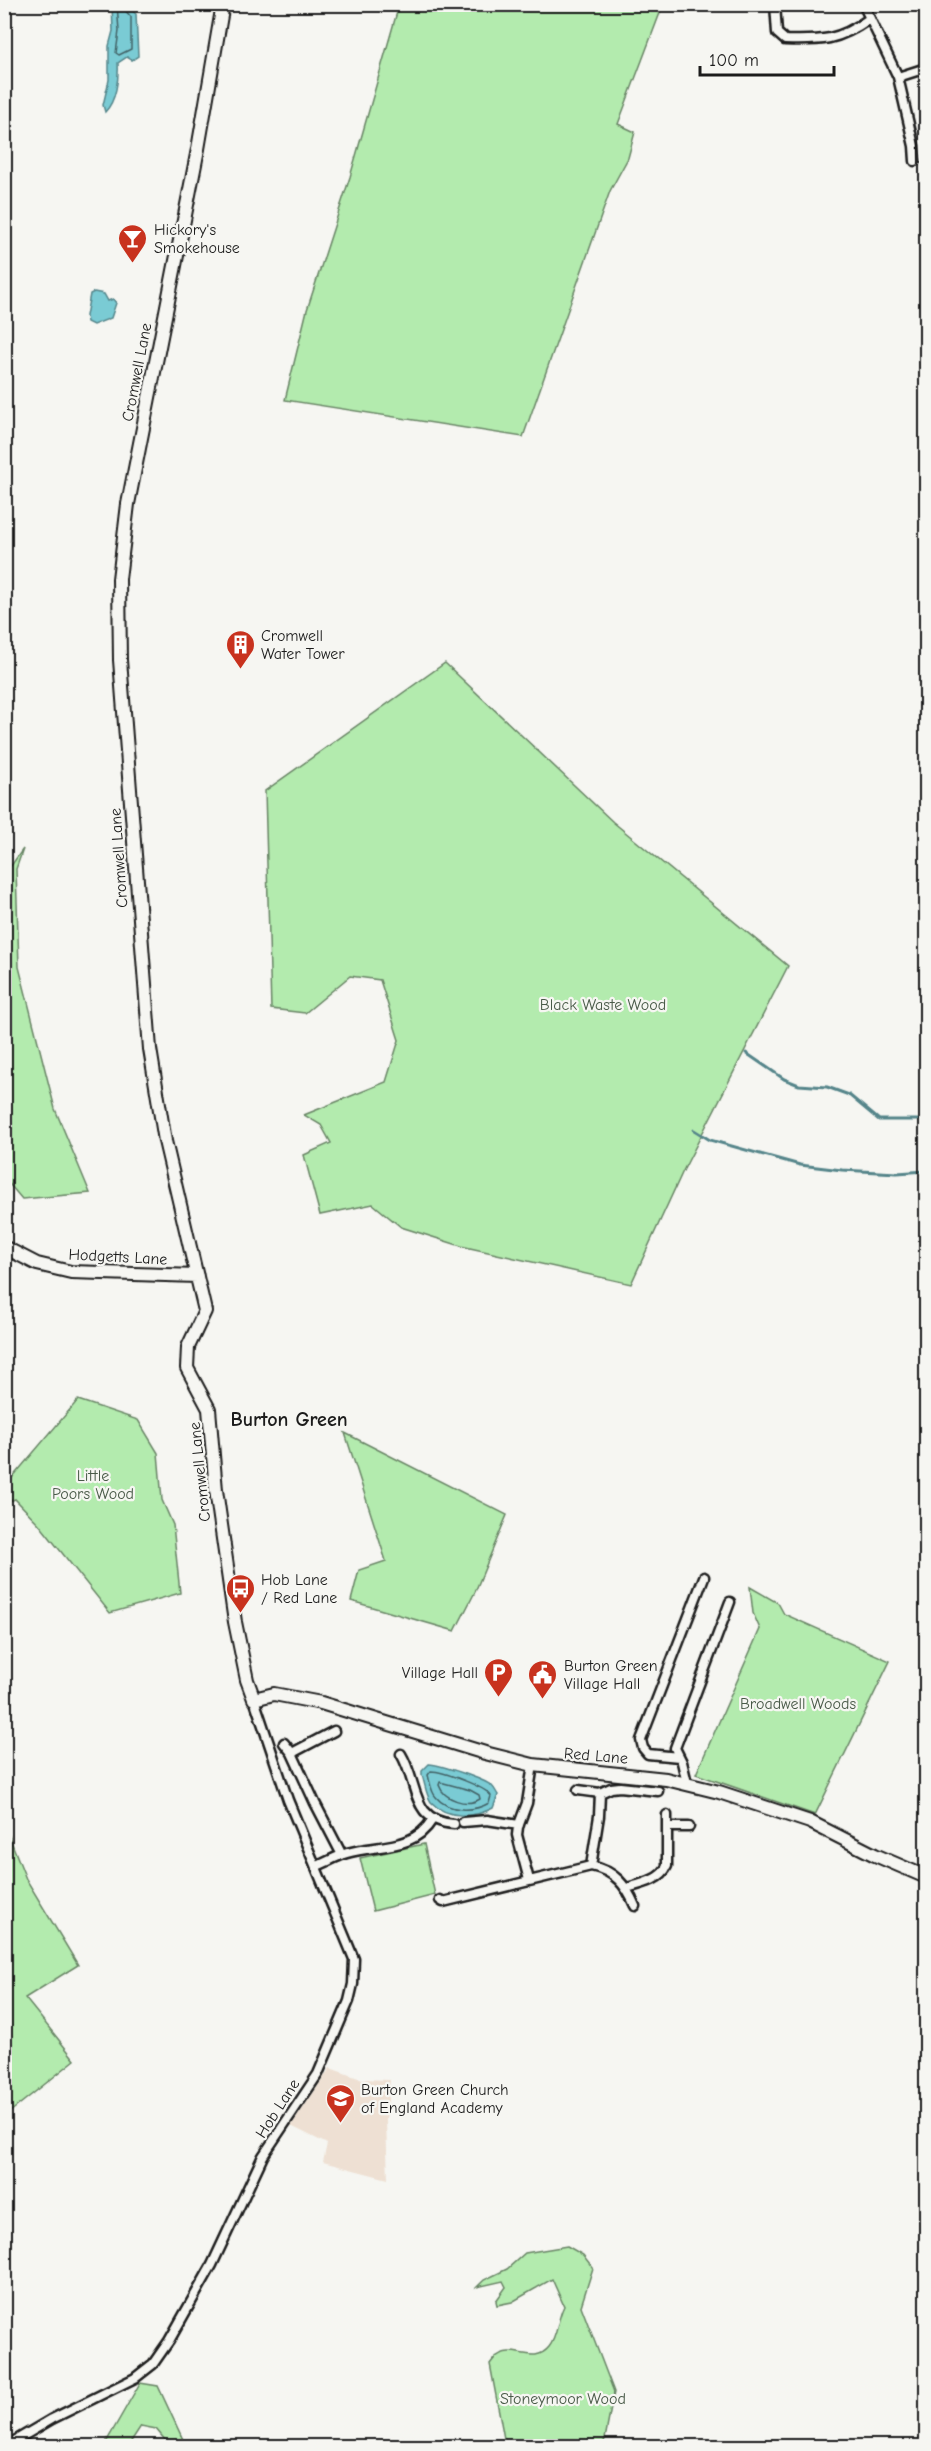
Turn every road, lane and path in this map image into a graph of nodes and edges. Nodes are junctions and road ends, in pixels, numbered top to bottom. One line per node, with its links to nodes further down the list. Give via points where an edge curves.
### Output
1 (223, 4): 9 (street, Cromwell Lane, via 128,504 118,602 152,1072)
2 (776, 4): 4 (street, via 777,33 785,40 820,41 850,32)
3 (863, 4): 4 (street)
4 (869, 19): 6 (street)
5 (927, 68): 6 (street)
6 (898, 77): 7 (street)
7 (915, 161)
8 (4, 1247): 9 (street, Hodgetts Lane, via 37,1264 71,1272)
9 (197, 1276): 12 (street, Cromwell Lane, via 205,1311 188,1347 187,1368 207,1403 235,1622)
10 (705, 1577): 17 (street, via 641,1740 648,1754)
11 (730, 1602): 17 (street, via 675,1748)
12 (254, 1699): 18 (street, Red Lane, via 274,1694 321,1703); 29 (street, Hob Lane, via 288,1800)
13 (334, 1731): 15 (street)
14 (284, 1743): 15 (street)
15 (292, 1753): 28 (street)
16 (401, 1754): 24 (street, via 421,1808)
17 (679, 1757): 19 (street)
18 (533, 1765): 19 (street, Red Lane); 25 (street)
19 (687, 1783): 31 (street, Red Lane, via 810,1822)
20 (578, 1790): 22 (street)
21 (658, 1791): 22 (street, via 620,1787)
22 (600, 1793): 30 (street)
23 (667, 1815): 26 (street)
24 (432, 1820): 25 (street, via 487,1820); 28 (street, via 407,1842)
25 (519, 1825): 32 (street, via 517,1834)
26 (667, 1827): 27 (street); 33 (street, via 664,1872)
27 (689, 1827)
28 (342, 1855): 29 (street)
29 (317, 1866): 36 (street, Hob Lane, via 354,1959 349,2001 318,2074 263,2156 212,2265 153,2364 135,2378)
30 (591, 1866): 32 (street); 33 (street, via 615,1876)
31 (927, 1877)
32 (529, 1880): 34 (street)
33 (627, 1888): 35 (street)
34 (440, 1900)
35 (635, 1906)
36 (6, 2446)

